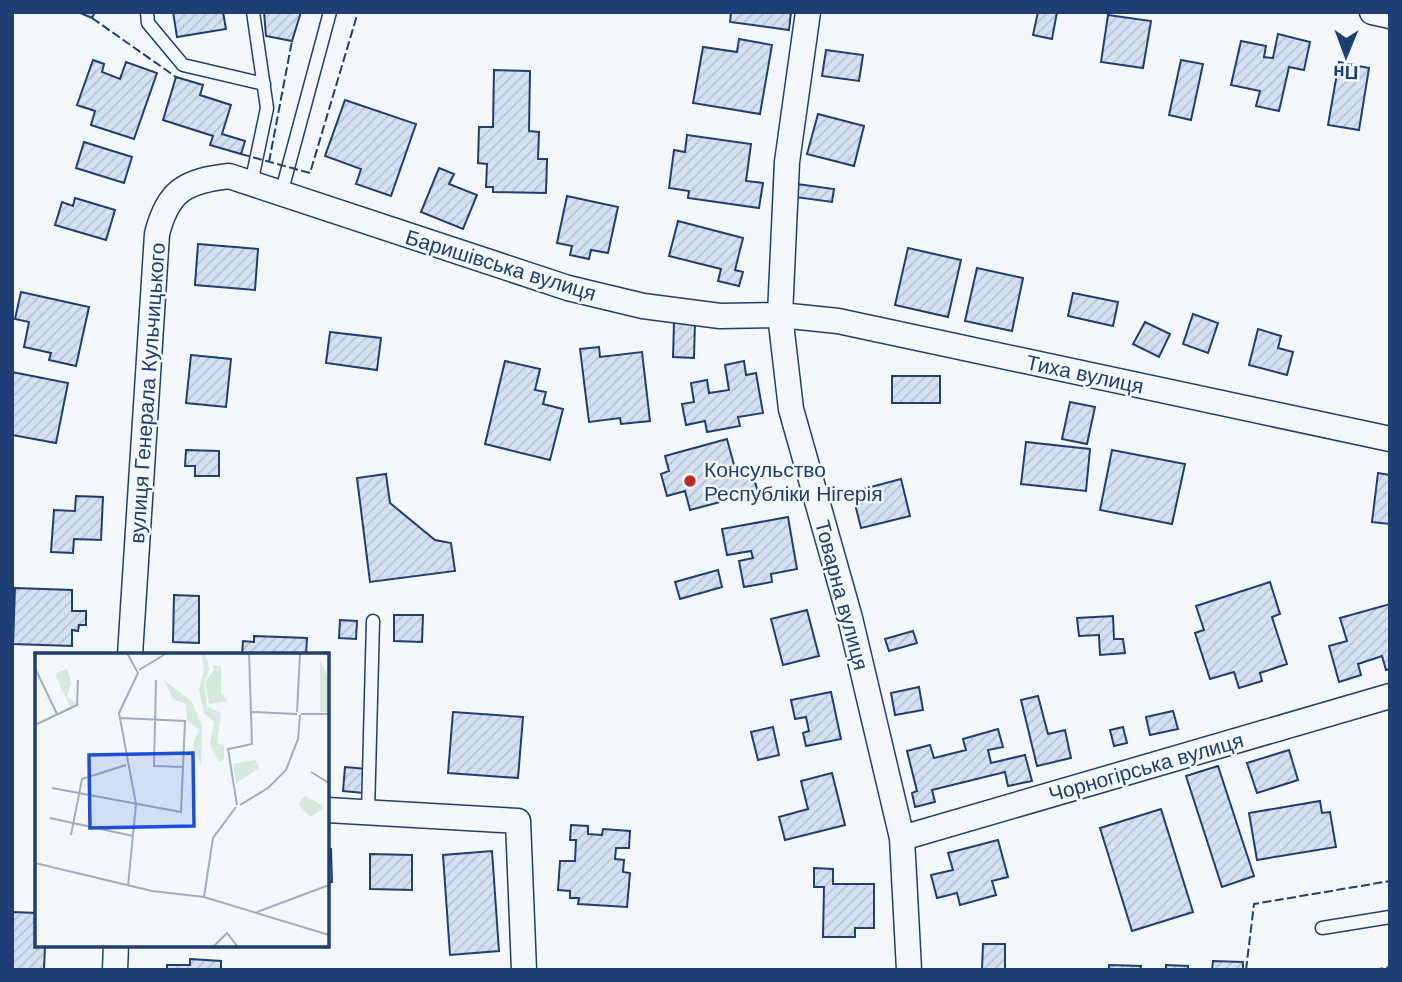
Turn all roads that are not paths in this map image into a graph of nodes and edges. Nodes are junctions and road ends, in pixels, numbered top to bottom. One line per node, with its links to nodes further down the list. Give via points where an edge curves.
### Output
1 (147, 12): 7 (lane, via 148,23 183,65)
2 (253, 12): 7 (lane)
3 (330, 12): 9 (lane)
4 (808, 12): 10 (street, Товарна вулиця, via 787,162)
5 (1372, 12): 6 (street)
6 (1390, 16)
7 (264, 84): 8 (lane, via 267,108)
8 (240, 180): 9 (street, Баришівська вулиця); 13 (street, вулиця Генерала Кульчицького, via 198,180 179,190 163,211 157,234)
9 (281, 194): 10 (street, Баришівська вулиця, via 568,288 643,306 720,316)
10 (780, 315): 11 (street, Тиха вулиця, via 838,321); 17 (street, Товарна вулиця, via 791,409 849,618)
11 (1390, 439)
12 (373, 621): 16 (lane)
13 (130, 653)
14 (1390, 696): 17 (street, Чорногірська вулиця)
15 (329, 810): 16 (street)
16 (368, 813): 22 (street, via 519,821)
17 (902, 838): 23 (street, Товарна вулиця)
18 (1390, 917): 19 (lane)
19 (1322, 928)
20 (116, 947): 21 (street)
21 (115, 970)
22 (524, 970)
23 (909, 970)

